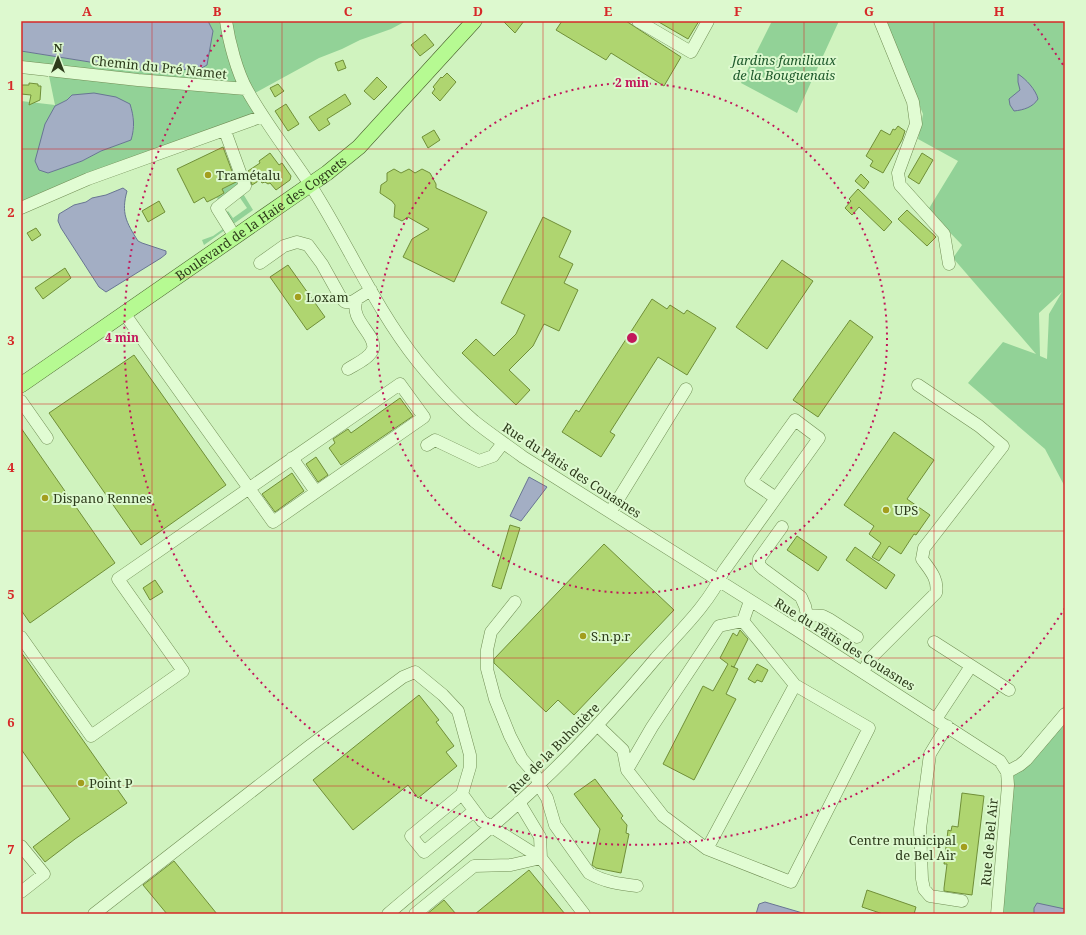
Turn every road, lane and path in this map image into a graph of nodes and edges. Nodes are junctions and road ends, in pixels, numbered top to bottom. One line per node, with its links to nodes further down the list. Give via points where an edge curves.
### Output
1 (226, 21): 7 (street, Rue du Pâtis des Couasnes, via 239,73)
2 (474, 21): 10 (main road, Boulevard de la Haie des Cognets, via 358,147)
3 (638, 21): 4 (street, via 690,52)
4 (708, 21)
5 (880, 21): 14 (street, via 913,102 916,124 898,173 900,185 944,234)
6 (21, 67): 7 (street, Chemin du Pré Namet)
7 (246, 89): 8 (street, Rue du Pâtis des Couasnes)
8 (263, 116): 9 (street); 10 (street, Rue du Pâtis des Couasnes)
9 (225, 131): 11 (street, via 88,179); 12 (street, via 245,186 217,208)
10 (310, 185): 12 (main road, Boulevard de la Haie des Cognets); 15 (street, Rue du Pâtis des Couasnes)
11 (21, 208)
12 (235, 237): 17 (main road, Boulevard de la Haie des Cognets)
13 (260, 264): 16 (street, via 284,246 297,242 308,245 341,298 349,303)
14 (949, 264)
15 (371, 290): 16 (street); 24 (street, Rue du Pâtis des Couasnes, via 418,362 465,412 487,432)
16 (357, 299): 18 (street, via 355,311 373,343 367,357)
17 (124, 313): 19 (main road, Boulevard de la Haie des Cognets); 27 (street)
18 (348, 369)
19 (21, 385)
20 (918, 385): 42 (street, via 979,426 1002,446 924,548 922,559 934,575 936,593 870,659)
21 (686, 389): 30 (street)
22 (21, 401): 23 (street)
23 (47, 438)
24 (503, 442): 25 (street, via 493,456 479,462 435,440); 30 (street, Rue du Pâtis des Couasnes)
25 (427, 445)
26 (292, 458): 27 (street); 28 (street); 28 (street, via 400,384 424,417)
27 (249, 488): 28 (street, via 273,522); 38 (street, via 118,579 183,671 91,736)
28 (316, 492)
29 (776, 498): 29 (street, Rue de la Buhotière, via 819,438 795,420 751,481); 32 (street, Rue de la Buhotière)
30 (611, 511): 32 (street, Rue du Pâtis des Couasnes)
31 (782, 526): 35 (street, via 759,559 759,565 802,597)
32 (719, 581): 33 (street, Rue du Pâtis des Couasnes); 47 (street, Rue de la Buhotière)
33 (750, 601): 36 (street); 37 (street, Rue du Pâtis des Couasnes)
34 (515, 602): 51 (street, via 491,632 487,650 487,669 504,724 522,759 535,774)
35 (807, 615): 37 (street); 39 (street, via 830,619)
36 (743, 621): 43 (street); 49 (street, via 719,626 652,727)
37 (797, 630): 42 (street, Rue du Pâtis des Couasnes)
38 (21, 637)
39 (857, 637)
40 (934, 642): 41 (street)
41 (971, 666): 44 (street); 46 (street)
42 (863, 672): 46 (street, Rue du Pâtis des Couasnes)
43 (795, 685): 57 (street); 57 (street, via 869,728 791,882)
44 (1009, 690)
45 (1065, 714): 50 (street, via 1026,760)
46 (936, 719): 48 (street, Rue du Pâtis des Couasnes)
47 (598, 726): 49 (street, via 623,750); 51 (street, Rue de la Buhotière)
48 (948, 726): 50 (street, Rue du Pâtis des Couasnes, via 995,756); 61 (street, via 930,754 920,829 922,879 924,889 930,896)
49 (627, 770): 57 (street, via 663,816)
50 (1007, 772): 66 (street, Rue de Bel Air, via 1008,792)
51 (539, 785): 53 (street, Rue de la Buhotière); 59 (street, via 547,798 555,825 589,874 612,883)
52 (462, 794): 54 (street); 54 (street, via 411,836 424,852); 62 (street, via 470,766 470,755 458,711 415,672 403,677 311,745)
53 (519, 802): 55 (street, Rue de la Buhotière); 58 (street, via 540,837)
54 (474, 811): 55 (street)
55 (492, 827): 58 (street); 63 (street, Rue de la Buhotière)
56 (21, 846): 60 (street, via 44,874)
57 (706, 849)
58 (541, 858): 64 (street, via 511,865 474,866); 65 (street)
59 (637, 886)
60 (21, 892)
61 (962, 901)
62 (94, 914)
63 (388, 914)
64 (415, 914)
65 (584, 914)
66 (997, 914)

